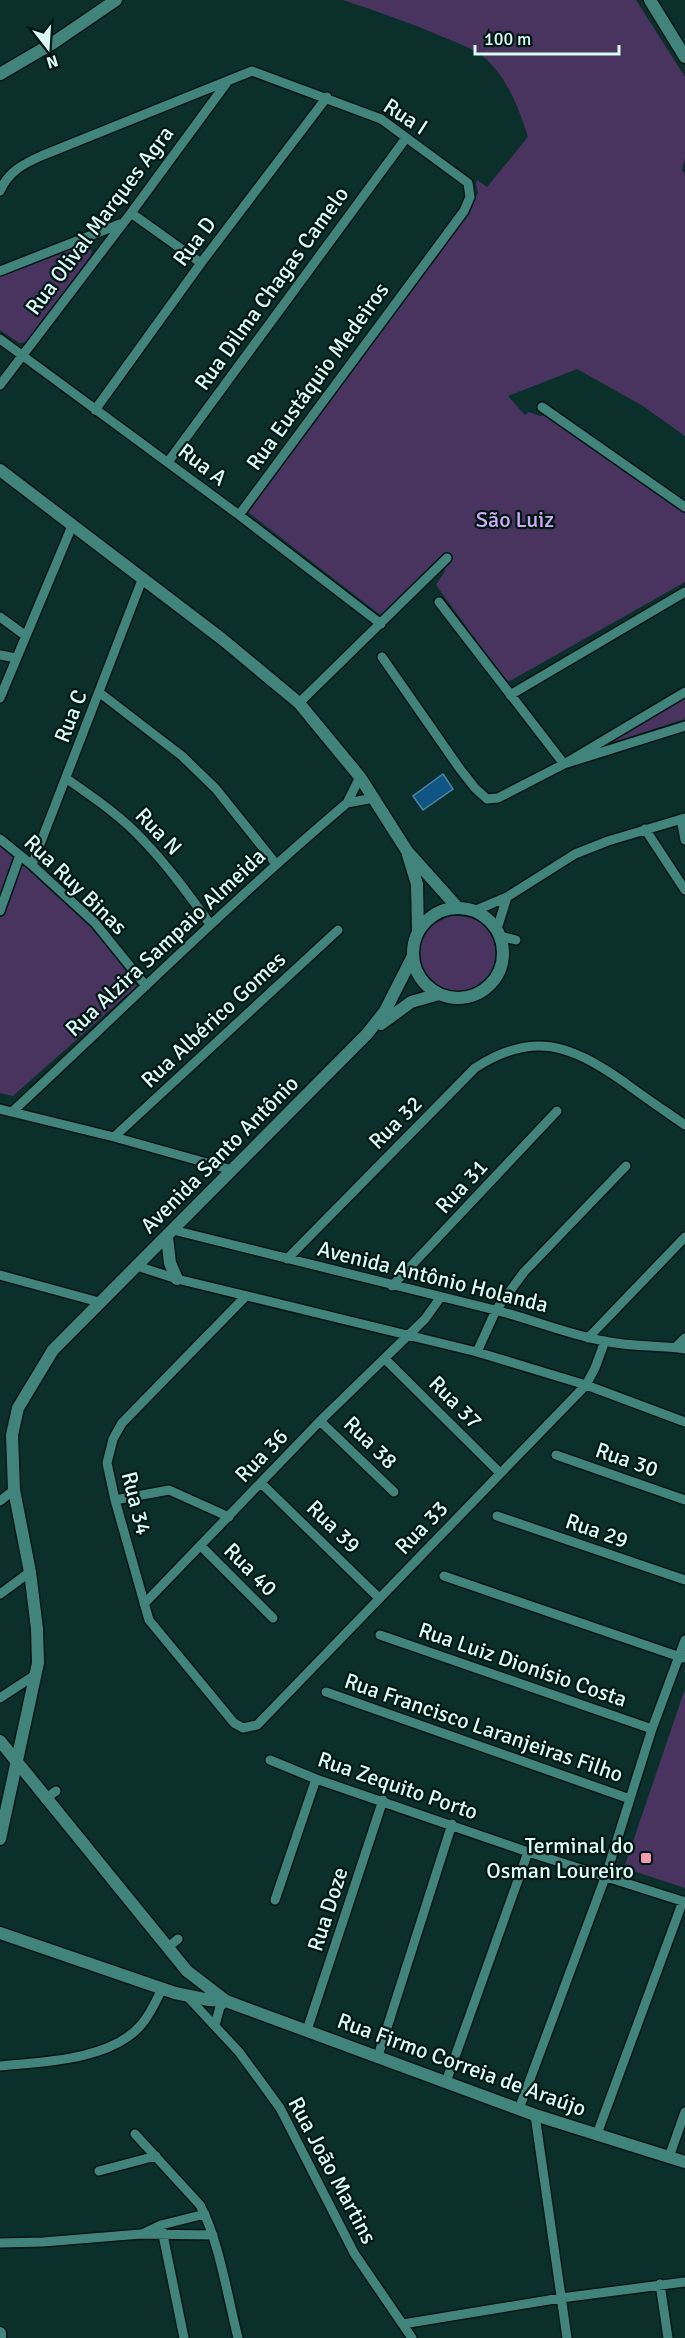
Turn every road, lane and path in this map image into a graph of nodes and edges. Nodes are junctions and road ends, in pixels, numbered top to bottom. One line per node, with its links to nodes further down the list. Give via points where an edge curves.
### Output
1 (116, 0): 4 (street)
2 (650, 0): 3 (street)
3 (685, 57)
4 (0, 74)
5 (229, 79): 6 (street, Rua I, via 252,71); 8 (street, Rua I, via 22,165 10,174); 9 (street, Rua Olival Marques Agra)
6 (327, 97): 7 (street, Rua I, via 381,119); 12 (street, Rua D)
7 (406, 138): 11 (street, Rua I, via 459,175 470,190 464,211); 19 (street, Rua Dilma Chagas Camelo)
8 (0, 191)
9 (131, 213): 10 (street, Rua Olival Marques Agra); 12 (street)
10 (122, 223): 13 (street); 15 (street, Rua Olival Marques Agra)
11 (426, 261): 22 (street, Rua Eustáquio Medeiros)
12 (201, 263): 18 (street, Rua D)
13 (0, 271)
14 (1, 340): 15 (street, Rua A)
15 (22, 355): 16 (street, Rua Olival Marques Agra); 18 (street, Rua A)
16 (0, 385)
17 (542, 407): 21 (street)
18 (95, 410): 19 (street, Rua A)
19 (168, 462): 22 (street, Rua A)
20 (0, 470): 23 (street)
21 (685, 507)
22 (239, 515): 29 (street, Rua A)
23 (72, 526): 25 (street); 30 (street)
24 (447, 558): 29 (street)
25 (142, 580): 35 (street, Rua C); 38 (street)
26 (685, 592): 36 (street)
27 (440, 602): 36 (street)
28 (0, 617): 30 (street)
29 (381, 624): 38 (street)
30 (26, 636): 33 (street)
31 (0, 655): 33 (street)
32 (382, 657): 40 (street, via 460,769 487,799 498,798)
33 (16, 658): 37 (street)
34 (685, 692): 40 (street)
35 (100, 693): 42 (street, Rua C); 51 (street, via 182,756 216,789)
36 (510, 695): 40 (street)
37 (0, 698)
38 (299, 703): 41 (street)
39 (685, 726): 40 (street)
40 (564, 764)
41 (360, 777): 43 (street); 44 (street, Rua Alzira Sampaio Almeida)
42 (67, 779): 52 (street, Rua C); 58 (street, Rua N, via 143,840)
43 (374, 798): 44 (street); 49 (street)
44 (347, 803): 51 (street, Rua Alzira Sampaio Almeida)
45 (683, 819): 46 (street); 48 (street)
46 (645, 830): 53 (street); 54 (street, via 575,854)
47 (0, 839): 50 (street, Rua Ruy Binas)
48 (685, 840)
49 (407, 851): 55 (street); 60 (street, via 417,884)
50 (20, 855): 52 (street, Rua Ruy Binas); 57 (street)
51 (276, 864): 58 (street, Rua Alzira Sampaio Almeida)
52 (32, 865): 64 (street, Rua Ruy Binas, via 95,923)
53 (685, 890)
54 (507, 897): 56 (street); 61 (street)
55 (458, 908): 56 (street); 60 (street, via 434,914)
56 (474, 910): 61 (street)
57 (0, 911)
58 (210, 924): 64 (street, Rua Alzira Sampaio Almeida)
59 (338, 930): 71 (street, Rua Albérico Gomes)
60 (417, 932): 63 (street)
61 (499, 933): 62 (street); 65 (street, via 504,951 494,980 483,991 462,998)
62 (516, 940)
63 (412, 956): 65 (street, via 420,979); 66 (street, Avenida Santo Antônio, via 385,1011)
64 (146, 986): 68 (street, Rua Alzira Sampaio Almeida)
65 (439, 994): 66 (street, Avenida Santo Antônio, via 411,1002)
66 (368, 1034): 73 (street, Avenida Santo Antônio)
67 (0, 1109): 68 (street)
68 (13, 1112): 71 (street)
69 (557, 1112): 80 (street, Rua 31)
70 (685, 1125): 76 (street, Rua 32, via 595,1062 569,1050 522,1047 496,1054 475,1068)
71 (114, 1137): 73 (street)
72 (627, 1166): 84 (street, via 524,1272)
73 (232, 1170): 74 (street, Avenida Santo Antônio)
74 (170, 1233): 76 (street, Avenida Antônio Holanda); 77 (street, Avenida Santo Antônio); 79 (street, via 170,1263)
75 (685, 1237): 86 (street)
76 (287, 1259): 80 (street, Avenida Antônio Holanda)
77 (137, 1266): 79 (street); 83 (street, Avenida Santo Antônio)
78 (0, 1275): 83 (street)
79 (177, 1279): 81 (street)
80 (392, 1286): 82 (street, Avenida Antônio Holanda)
81 (246, 1296): 85 (street); 100 (street, Rua 34, via 122,1424 113,1439 107,1463)
82 (440, 1298): 84 (street, Avenida Antônio Holanda); 85 (street, Rua 36)
83 (99, 1302): 98 (street, Avenida Santo Antônio, via 52,1350 18,1408 12,1435)
84 (496, 1311): 86 (street, Avenida Antônio Holanda); 90 (street)
85 (408, 1335): 90 (street); 91 (street, Rua 36)
86 (588, 1338): 88 (street, Avenida Antônio Holanda)
87 (685, 1338): 89 (street)
88 (605, 1341): 89 (street, Avenida Antônio Holanda); 92 (street, Rua 33)
89 (680, 1348)
90 (477, 1352): 92 (street)
91 (385, 1359): 93 (street, Rua 36); 96 (street, Rua 37)
92 (586, 1385): 94 (street); 96 (street, Rua 33)
93 (320, 1421): 97 (street, Rua 36); 99 (street, Rua 38)
94 (685, 1422)
95 (556, 1455): 101 (street, Rua 30)
96 (500, 1473): 110 (street, Rua 33)
97 (261, 1483): 104 (street, Rua 36); 110 (street, Rua 39)
98 (14, 1490): 102 (street); 106 (street, Avenida Santo Antônio)
99 (394, 1492)
100 (115, 1500): 104 (street, via 169,1490); 111 (street, Rua 34)
101 (685, 1500)
102 (0, 1501)
103 (497, 1516): 108 (street, Rua 29)
104 (229, 1517): 105 (street, Rua 36)
105 (201, 1546): 111 (street, Rua 36); 112 (street, Rua 40)
106 (30, 1572): 109 (street); 116 (street, Avenida Santo Antônio, via 37,1629)
107 (444, 1576): 115 (street)
108 (685, 1580)
109 (0, 1594)
110 (379, 1598): 119 (street, Rua 33)
111 (144, 1604): 119 (street, Rua 34, via 162,1639 234,1724)
112 (273, 1618)
113 (380, 1635): 120 (street, Rua Luiz Dionísio Costa)
114 (685, 1640): 115 (street)
115 (682, 1658): 120 (street)
116 (35, 1675): 118 (street); 121 (street, Avenida Santo Antônio)
117 (326, 1692): 129 (street, Rua Francisco Laranjeiras Filho)
118 (0, 1698)
119 (250, 1728)
120 (652, 1729): 129 (street)
121 (22, 1735): 122 (street); 124 (street, Avenida Santo Antônio)
122 (0, 1741): 124 (street, Rua Firmo Correia de Araújo)
123 (270, 1760): 125 (street, Rua Zequito Porto)
124 (16, 1761): 126 (street, Avenida Santo Antônio); 128 (street, Rua Firmo Correia de Araújo)
125 (316, 1779): 130 (street, Rua Zequito Porto); 136 (street)
126 (11, 1788): 128 (street, via 30,1787); 131 (street, Avenida Santo Antônio)
127 (56, 1791): 128 (street)
128 (42, 1795): 140 (street, Rua Firmo Correia de Araújo, via 70,1819)
129 (630, 1799): 135 (street)
130 (383, 1800): 132 (street, Rua Zequito Porto); 146 (street, Rua Doze)
131 (4, 1811): 133 (street, Avenida Santo Antônio)
132 (452, 1824): 134 (street, Rua Zequito Porto); 147 (street)
133 (0, 1839)
134 (528, 1852): 135 (street, Rua Zequito Porto); 149 (street)
135 (606, 1875): 137 (street, Rua Zequito Porto); 150 (street)
136 (275, 1900)
137 (684, 1902): 154 (street)
138 (0, 1933): 142 (street, Rua Firmo Correia de Araújo)
139 (178, 1939): 140 (street)
140 (167, 1947): 141 (street, Rua Firmo Correia de Araújo)
141 (187, 1971): 143 (street); 144 (street, Rua Firmo Correia de Araújo)
142 (162, 1989): 143 (street, Rua Firmo Correia de Araújo); 148 (street, via 141,2026 123,2041 78,2056)
143 (181, 1994): 144 (street, Rua Firmo Correia de Araújo); 145 (street, Rua João Martins)
144 (226, 2001): 145 (street); 146 (street, Rua Firmo Correia de Araújo)
145 (215, 2025): 166 (street, Rua João Martins, via 280,2108 354,2253)
146 (307, 2030): 147 (street, Rua Firmo Correia de Araújo)
147 (378, 2056): 149 (street, Rua Firmo Correia de Araújo)
148 (0, 2066)
149 (446, 2082): 150 (street, Rua Firmo Correia de Araújo)
150 (519, 2109): 152 (street, Rua Firmo Correia de Araújo)
151 (685, 2112): 156 (street)
152 (535, 2115): 154 (street, Rua Firmo Correia de Araújo); 165 (street)
153 (135, 2134): 155 (street)
154 (597, 2134): 156 (street, Rua Firmo Correia de Araújo)
155 (156, 2156): 158 (street); 159 (street)
156 (669, 2157): 157 (street, Rua Firmo Correia de Araújo)
157 (685, 2162)
158 (99, 2171)
159 (205, 2214): 160 (street); 161 (street)
160 (161, 2230): 161 (street); 162 (street); 169 (street)
161 (213, 2235): 170 (street)
162 (0, 2243)
163 (685, 2282): 164 (street)
164 (660, 2284): 165 (street); 173 (street)
165 (561, 2298): 166 (street); 172 (street)
166 (403, 2324): 171 (street, Rua João Martins)
167 (0, 2333): 168 (street)
168 (0, 2338)
169 (184, 2338)
170 (238, 2338)
171 (412, 2338)
172 (567, 2338)
173 (668, 2338)

